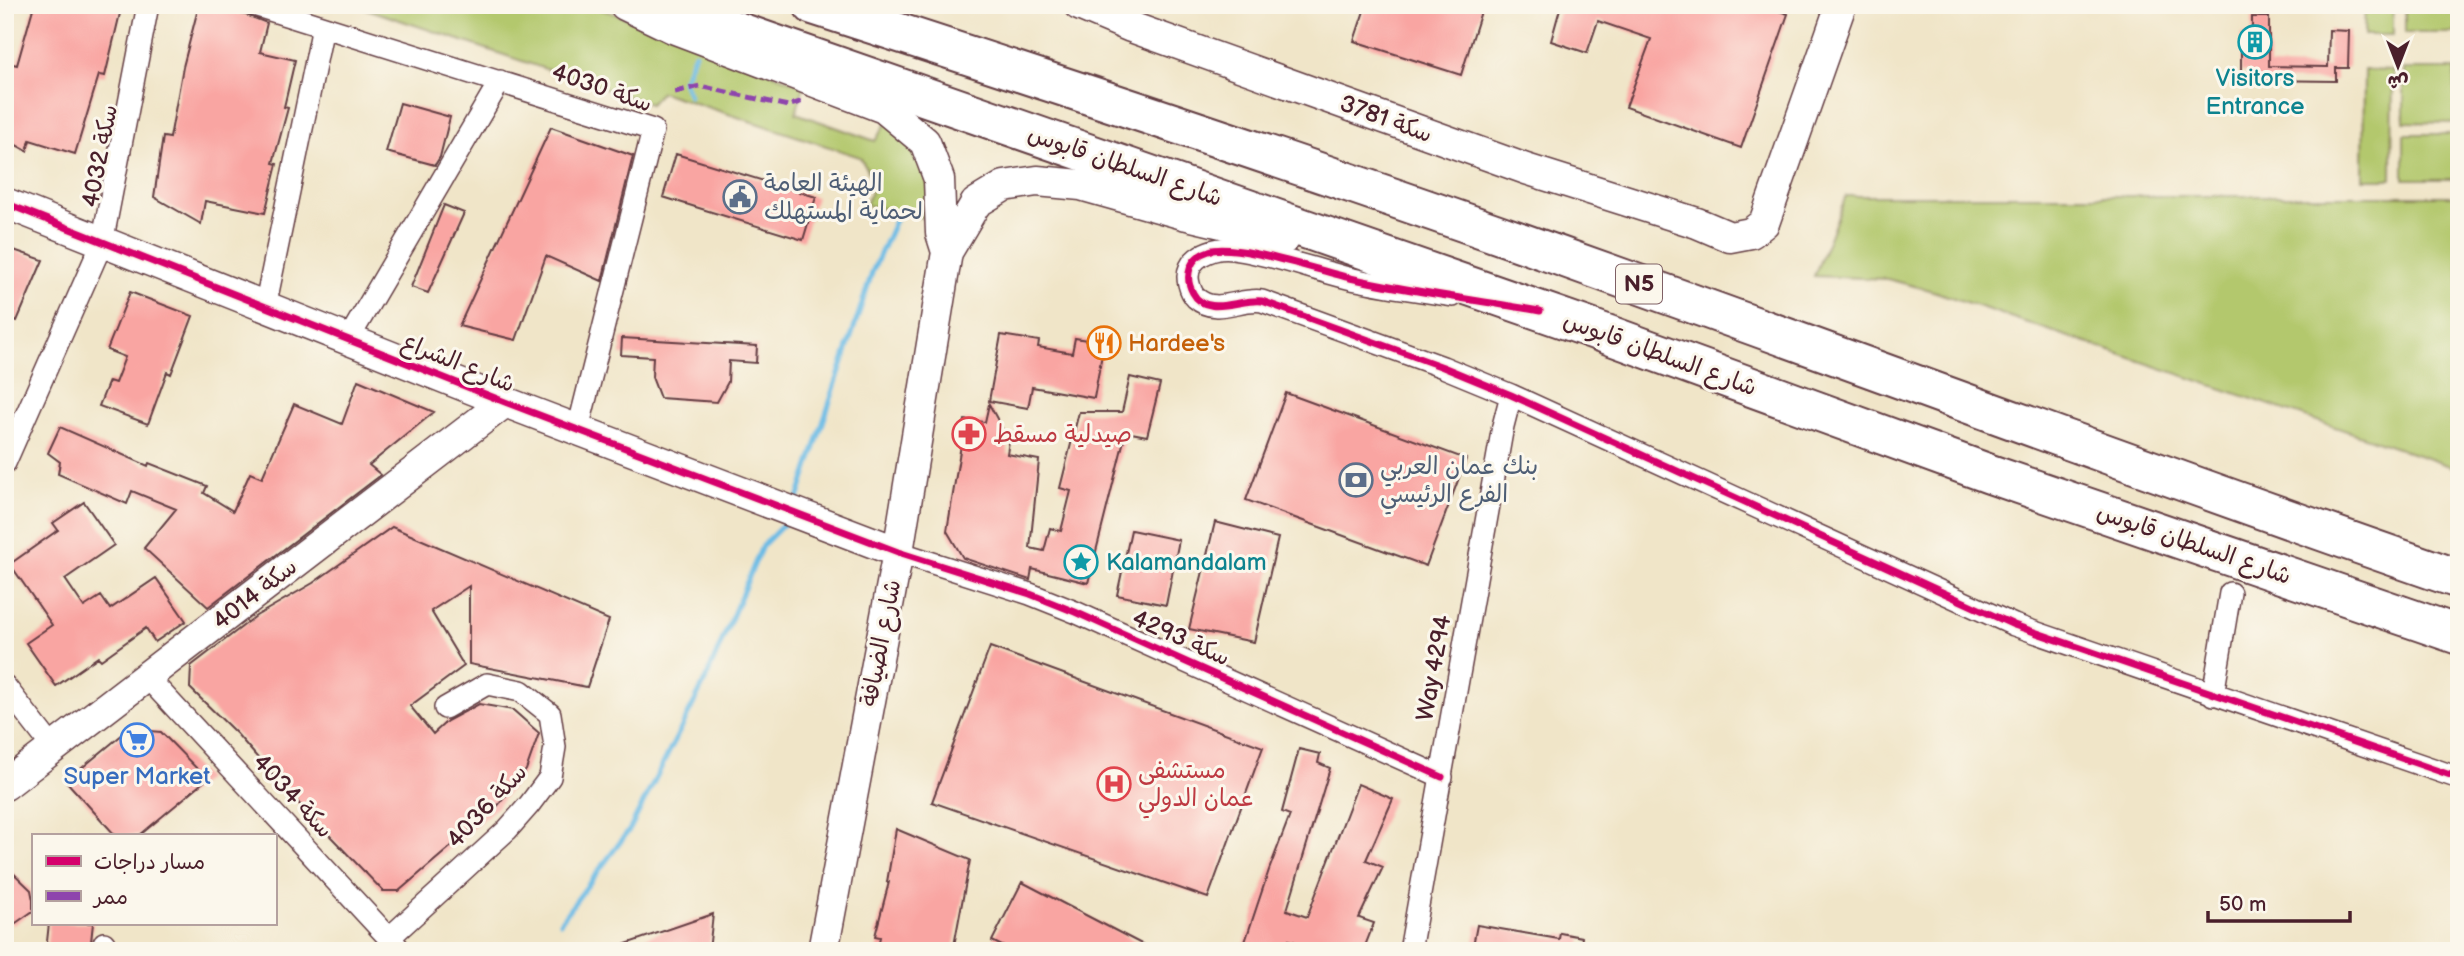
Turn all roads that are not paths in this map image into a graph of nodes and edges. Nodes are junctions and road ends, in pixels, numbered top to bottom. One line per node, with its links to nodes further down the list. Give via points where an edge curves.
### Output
1 (148, 5): 13 (street, سكة 4032)
2 (254, 5): 9 (street, سكة 4030)
3 (625, 5): 14 (street, via 673,28 884,108 925,142 939,179 941,233)
4 (662, 5): 15 (highway, شارع السلطان قابوس / N5)
5 (813, 5): 11 (highway, N5)
6 (880, 5): 11 (highway)
7 (1079, 5): 8 (street, سكة 3781, via 1526,169 1697,223 1729,225 1757,214 1774,191)
8 (1841, 5)
9 (323, 27): 10 (street, سكة 4030); 16 (street)
10 (500, 81): 18 (street); 21 (street, سكة 4030, via 653,130)
11 (1099, 97): 24 (highway, N5, via 1607,273)
12 (5, 203): 13 (street, شارع الشراع)
13 (102, 243): 16 (street, شارع الشراع); 22 (street, سكة 4032)
14 (947, 252): 15 (street, via 976,203 1004,186 1037,181 1081,185); 23 (street, شارع الضيافة)
15 (1427, 272): 17 (highway, شارع السلطان قابوس / N5)
16 (265, 307): 18 (street, شارع الشراع)
17 (1540, 311): 19 (street, via 1351,279 1233,248 1209,250 1195,258 1187,274 1196,298 1210,305 1262,301); 26 (highway, شارع السلطان قابوس / N5, via 1990,474)
18 (348, 340): 20 (street, شارع الشراع)
19 (1511, 395): 29 (street, via 2014,625); 32 (street, Way 4294)
20 (505, 402): 21 (street, شارع الشراع); 27 (street, سكة 4014)
21 (578, 429): 23 (street, شارع الشراع)
22 (5, 463)
23 (898, 552): 32 (street, سكة 4293, via 1075,612); 36 (street, شارع الضيافة)
24 (2459, 579)
25 (2230, 593): 29 (street)
26 (2459, 635)
27 (147, 677): 31 (street, سكة 4014); 35 (street, سكة 4034)
28 (5, 686): 31 (street)
29 (2213, 695): 33 (street)
30 (445, 708): 35 (street, سكة 4036, via 487,684 521,691 550,714 555,747 550,777 507,830)
31 (53, 748): 34 (street, سكة 4014)
32 (1442, 777): 37 (street, Way 4294)
33 (2459, 778)
34 (5, 785)
35 (395, 944)
36 (823, 951)
37 (1409, 951)

